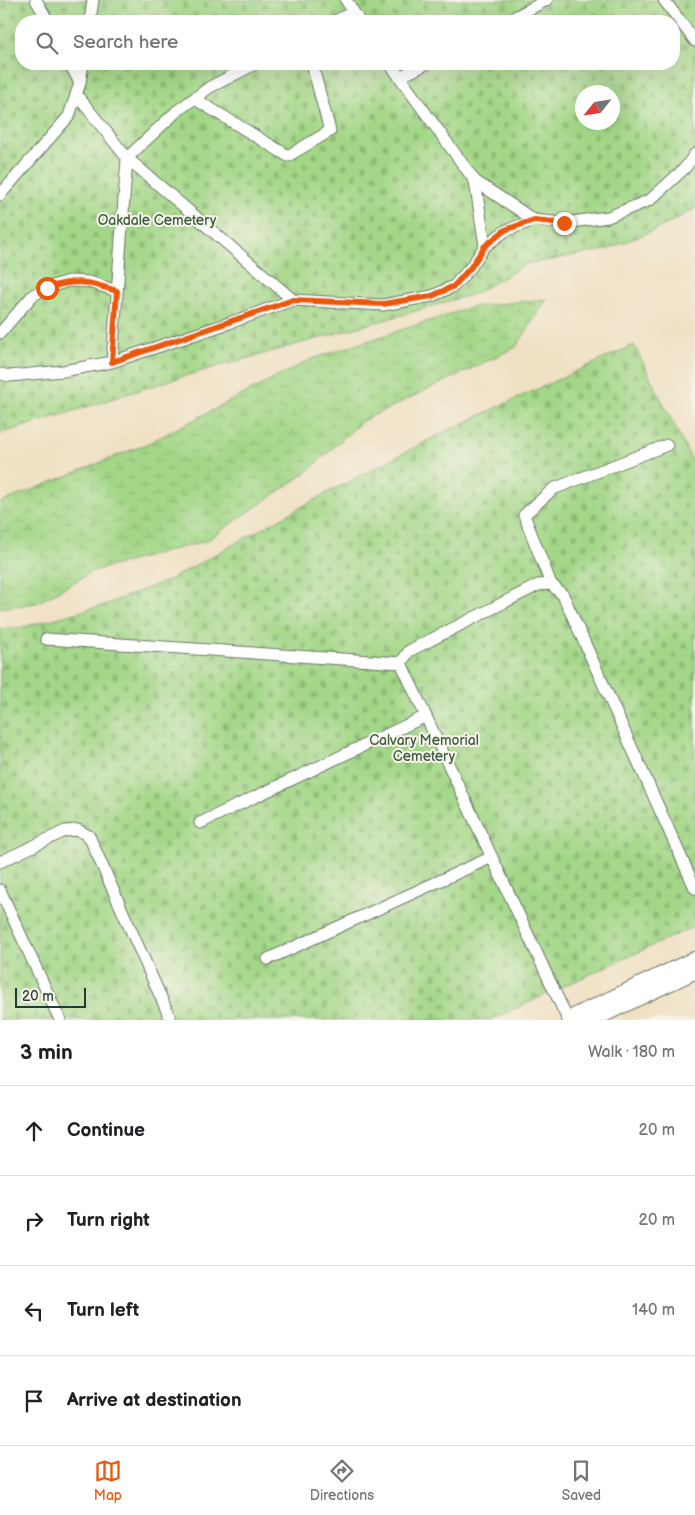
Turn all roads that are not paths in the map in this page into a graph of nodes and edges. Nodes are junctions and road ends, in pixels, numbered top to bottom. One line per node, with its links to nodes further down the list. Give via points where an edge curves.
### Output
1 (36, 0): 7 (lane)
2 (93, 0): 8 (lane)
3 (346, 0): 9 (lane)
4 (547, 0): 10 (lane)
5 (653, 0): 6 (lane)
6 (666, 3): 11 (lane)
7 (45, 15)
8 (91, 15)
9 (355, 15)
10 (518, 15)
11 (675, 15)
12 (680, 21): 13 (lane)
13 (695, 41)
14 (73, 70): 21 (lane)
15 (82, 70): 21 (lane)
16 (243, 70): 23 (lane, via 210,87)
17 (314, 70): 23 (lane, via 330,132 288,156)
18 (395, 70): 20 (lane)
19 (414, 70): 20 (lane)
20 (400, 77): 26 (lane)
21 (80, 83): 22 (lane)
22 (76, 94): 25 (lane); 27 (lane, via 68,116)
23 (195, 99): 25 (lane, via 177,111)
24 (695, 154): 28 (lane, via 685,168 650,200 608,217 564,223)
25 (127, 158): 30 (lane); 31 (lane)
26 (475, 181): 28 (lane); 29 (lane)
27 (0, 195)
28 (534, 220): 29 (lane, via 505,230)
29 (485, 246): 31 (lane, via 454,286 432,296 383,304)
30 (117, 291): 32 (lane, via 89,282 68,281 47,288 33,295); 33 (lane)
31 (293, 300): 33 (lane)
32 (0, 333)
33 (112, 362): 34 (lane, via 10,376)
34 (0, 374)
35 (667, 445): 36 (lane, via 553,489 524,515)
36 (551, 584): 38 (lane, via 538,585 409,651); 43 (lane, via 562,595)
37 (46, 640): 38 (lane)
38 (401, 662): 39 (lane)
39 (426, 716): 40 (lane); 41 (lane)
40 (200, 823)
41 (492, 857): 45 (lane); 49 (lane)
42 (0, 862): 48 (lane, via 65,831 78,830 89,836)
43 (695, 888)
44 (0, 890): 47 (lane)
45 (268, 959)
46 (695, 965): 50 (street)
47 (60, 1020)
48 (171, 1020)
49 (568, 1020)
50 (579, 1020)

